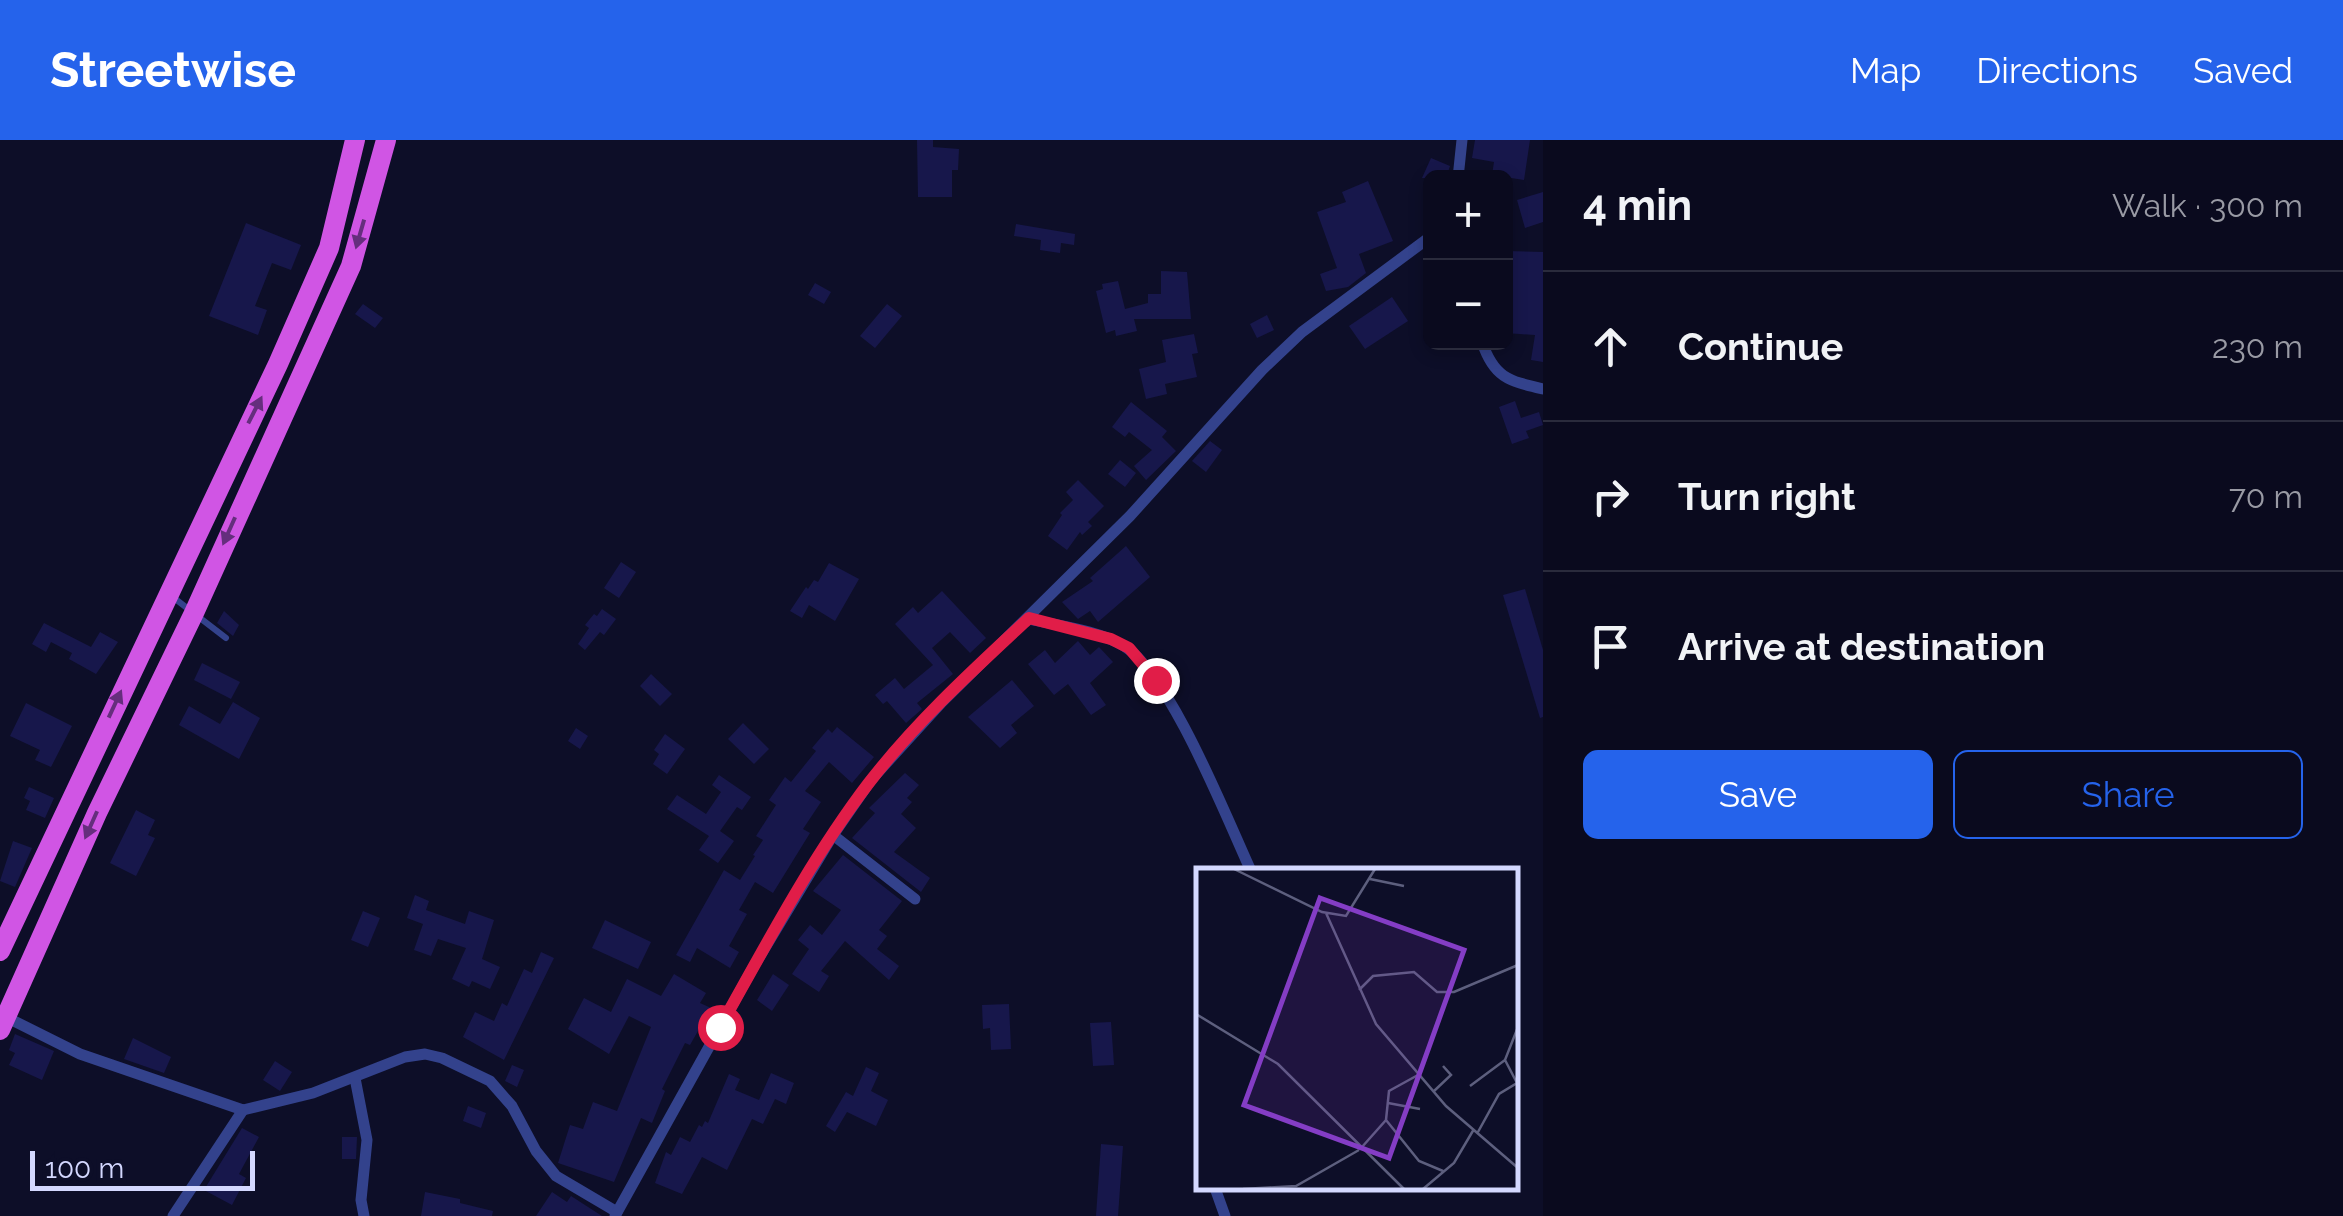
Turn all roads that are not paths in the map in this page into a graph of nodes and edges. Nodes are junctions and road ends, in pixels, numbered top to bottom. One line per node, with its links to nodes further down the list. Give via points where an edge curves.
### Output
1 (354, 140): 8 (highway, one-way to 1, via 329,248)
2 (386, 140): 9 (highway, one-way to 9, via 351,266)
3 (1462, 140): 4 (street)
4 (1459, 170)
5 (1423, 242): 10 (street, via 1262,370)
6 (1485, 350): 7 (street, via 1503,377)
7 (1543, 389)
8 (169, 594): 9 (lane); 15 (highway, one-way to 8)
9 (194, 612): 11 (lane); 16 (highway, one-way to 16)
10 (1029, 618): 12 (street, via 871,780); 13 (street, via 1129,648 1184,727)
11 (226, 638)
12 (833, 835): 14 (street); 20 (street)
13 (1250, 868)
14 (915, 899)
15 (0, 951)
16 (3, 1023): 18 (street)
17 (355, 1078): 18 (street); 20 (street, via 425,1054 490,1081 556,1176); 22 (street, via 366,1140)
18 (243, 1110): 21 (street)
19 (1216, 1191): 23 (street)
20 (616, 1214)
21 (173, 1216)
22 (364, 1216)
23 (1225, 1216)

